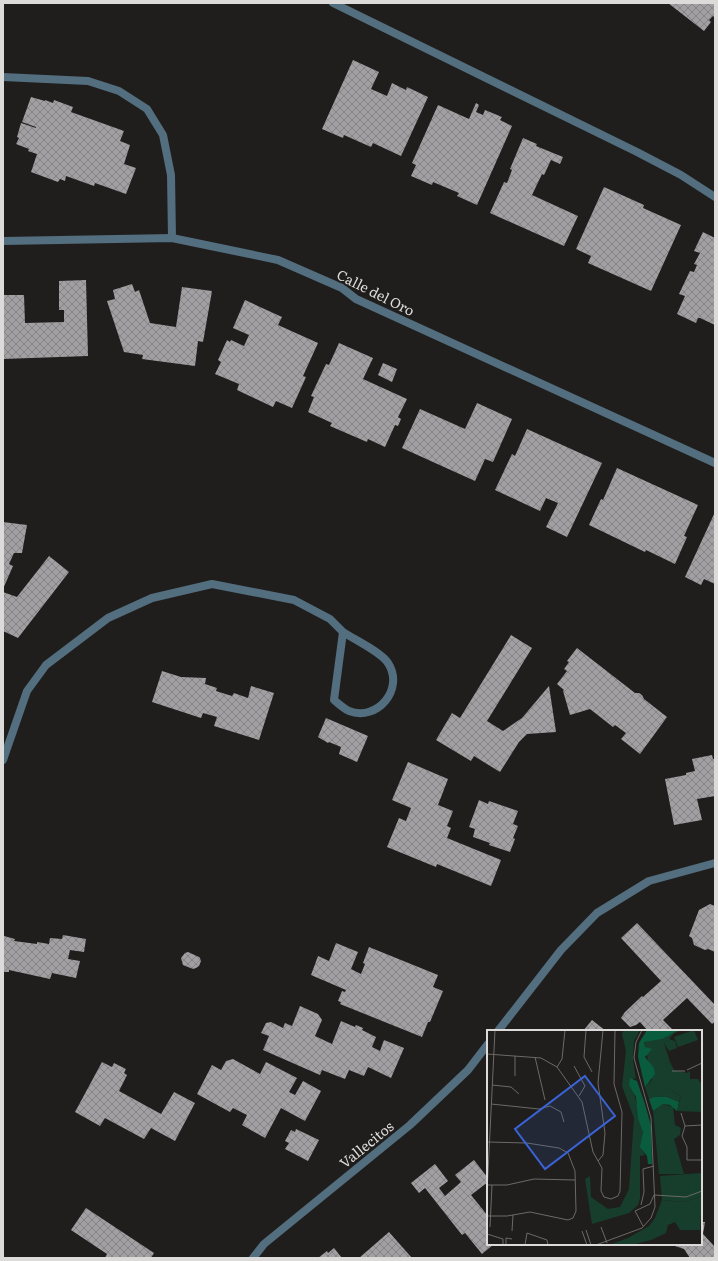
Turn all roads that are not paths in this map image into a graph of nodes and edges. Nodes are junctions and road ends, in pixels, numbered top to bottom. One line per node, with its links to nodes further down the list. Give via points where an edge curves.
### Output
1 (333, 3): 3 (street, via 637,152 681,175)
2 (3, 77): 4 (street, via 88,81 119,91 147,109 163,135 171,175)
3 (715, 197)
4 (172, 238): 5 (street, Calle del Oro); 6 (street, Calle del Oro, via 278,260 342,288 356,299)
5 (3, 241)
6 (715, 464)
7 (343, 632): 7 (street, via 334,700 350,711 362,713 372,710 382,705 389,696 393,674 382,655); 8 (street, via 330,619 294,600 212,584 152,598 108,618 46,665 27,691)
8 (3, 760)
9 (715, 863): 10 (street, via 649,881 597,913 561,950)
10 (499, 1030)
11 (487, 1045): 12 (street, Vallecitos, via 468,1070 410,1125 264,1244)
12 (253, 1258)

